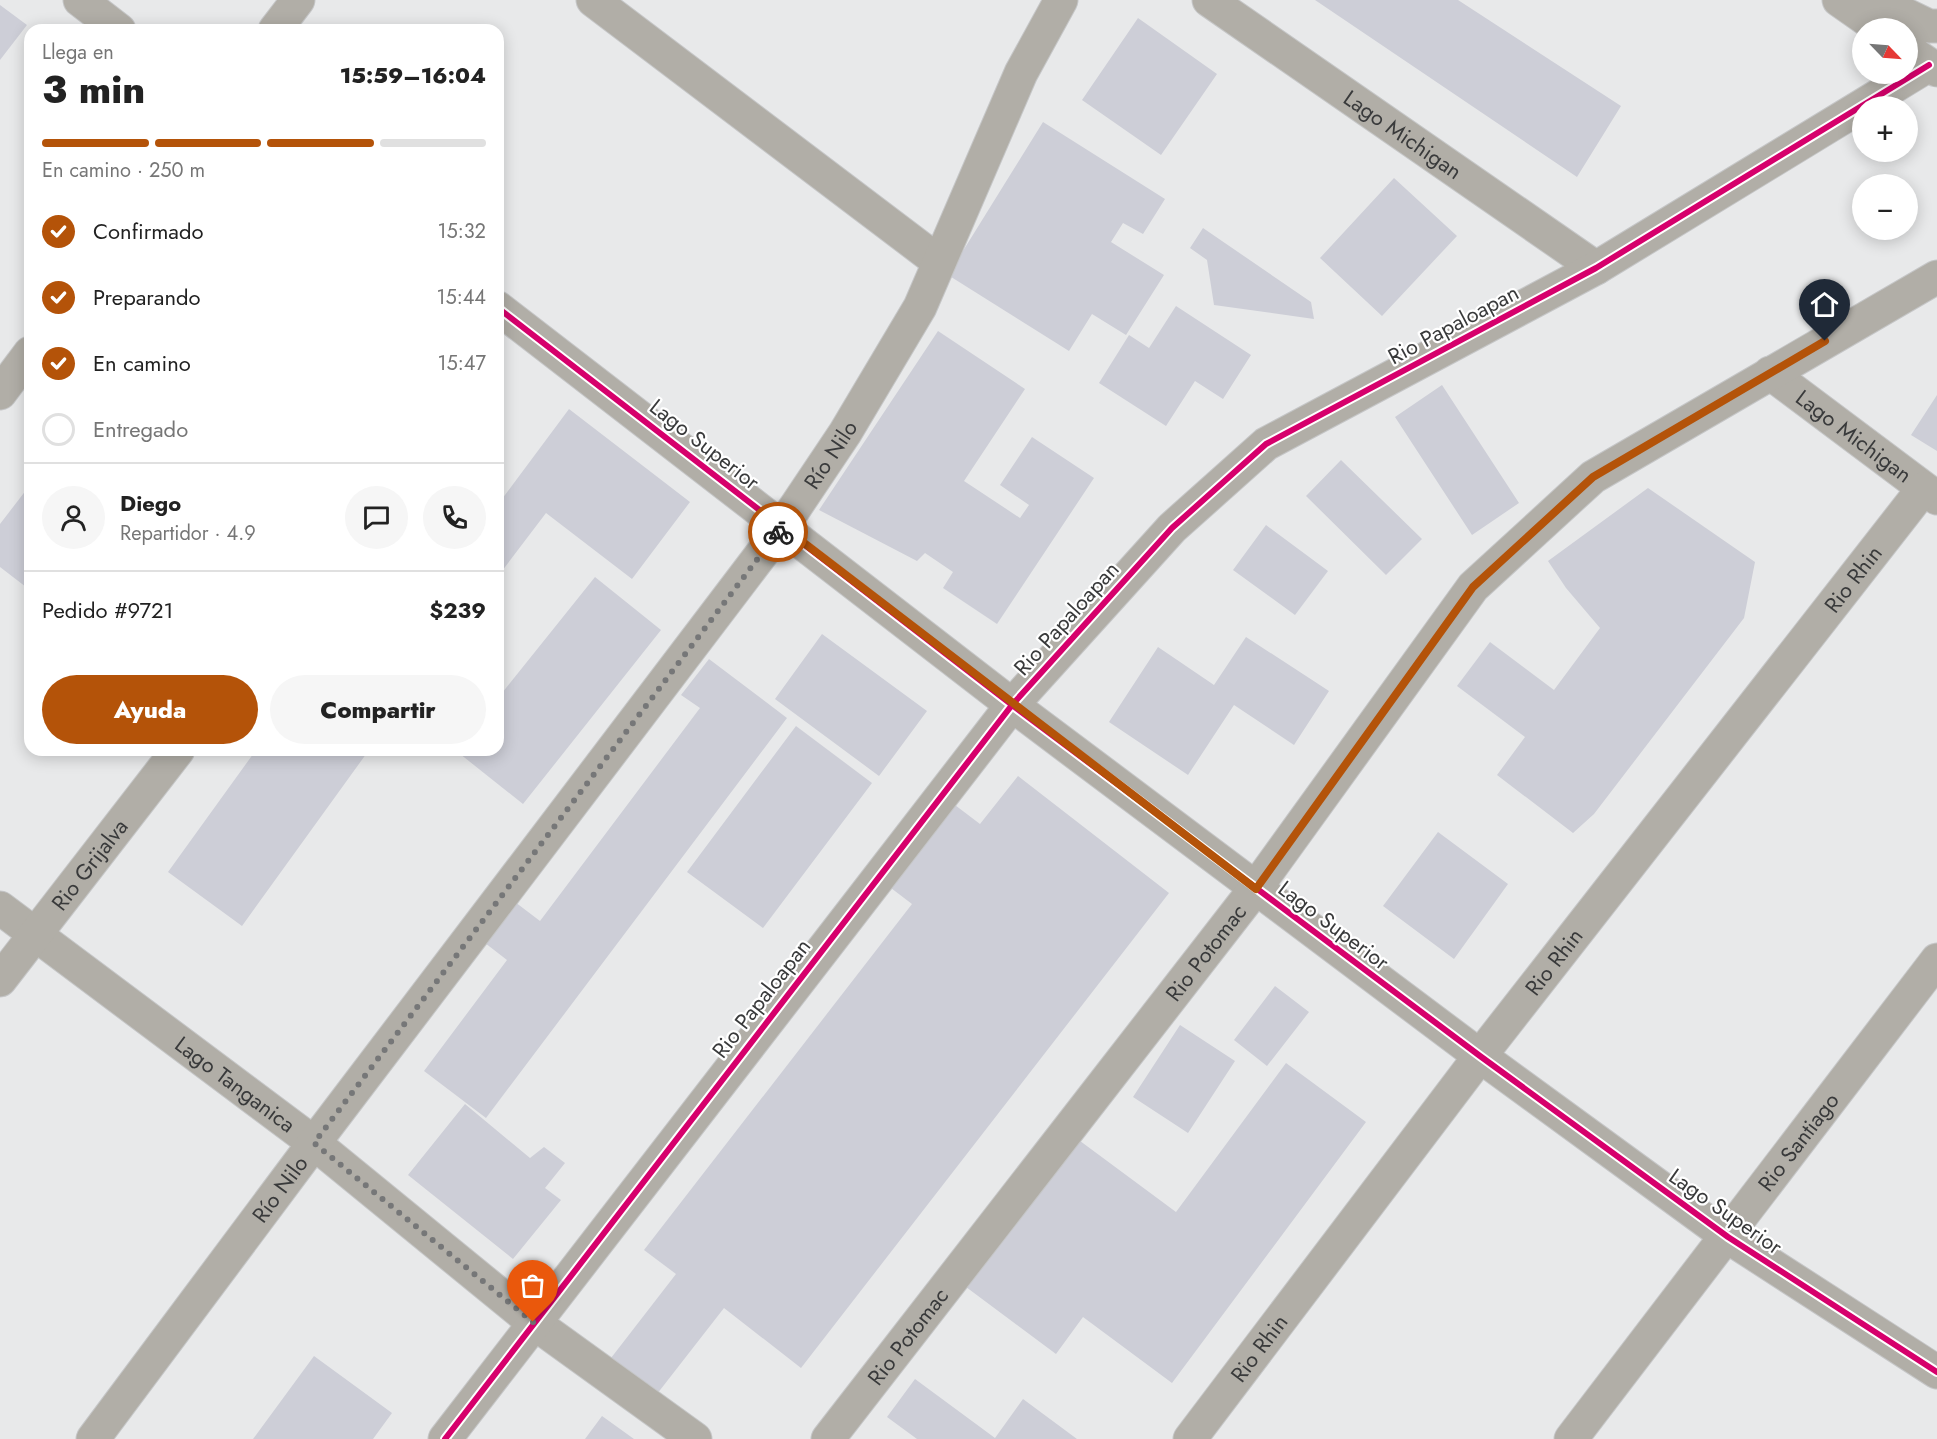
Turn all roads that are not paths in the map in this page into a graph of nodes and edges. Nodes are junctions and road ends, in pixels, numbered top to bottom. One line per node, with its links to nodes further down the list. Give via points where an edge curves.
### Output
1 (80, 0): 9 (street)
2 (298, 0): 10 (street)
3 (593, 0): 13 (street)
4 (1061, 0): 13 (street, Río Nilo, via 1021,73)
5 (1209, 0): 14 (street, Lago Michigan)
6 (1839, 0): 8 (street)
7 (1875, 0): 11 (street, via 1929,26)
8 (1865, 18)
9 (111, 24)
10 (279, 24)
11 (1937, 26)
12 (1925, 62): 14 (street, Rio Papaloapan)
13 (939, 262): 21 (street, Río Nilo, via 920,308 845,434)
14 (1596, 268): 22 (street, Rio Papaloapan, via 1266,444 1172,528)
15 (1937, 277): 18 (street, Rio Potomac)
16 (504, 321): 21 (street, Lago Superior)
17 (24, 361): 19 (street)
18 (1770, 373): 20 (street, Lago Michigan); 24 (street, Rio Potomac, via 1593,477 1473,587)
19 (0, 393)
20 (1930, 494): 29 (street, Rio Rhin)
21 (782, 526): 22 (street, Lago Superior); 30 (street, Río Nilo)
22 (1012, 705): 24 (street, Lago Superior); 32 (street, Rio Papaloapan)
23 (173, 756): 26 (street, Rio Grijalva)
24 (1256, 889): 29 (street, Lago Superior); 37 (street, Rio Potomac)
25 (0, 908): 26 (street, Lago Tanganica)
26 (36, 934): 28 (street, Rio Grijalva); 30 (street, Lago Tanganica)
27 (1937, 960): 31 (street, Rio Santiago)
28 (0, 980)
29 (1480, 1056): 31 (street, Lago Superior); 38 (street, Rio Rhin)
30 (314, 1143): 32 (street, Lago Tanganica); 34 (street, Río Nilo)
31 (1728, 1237): 33 (street, Lago Superior); 39 (street, Rio Santiago)
32 (533, 1322): 35 (street, Rio Papaloapan); 36 (street, Lago Tanganica)
33 (1937, 1371)
34 (93, 1439)
35 (445, 1439)
36 (695, 1439)
37 (828, 1439)
38 (1190, 1439)
39 (1571, 1439)

